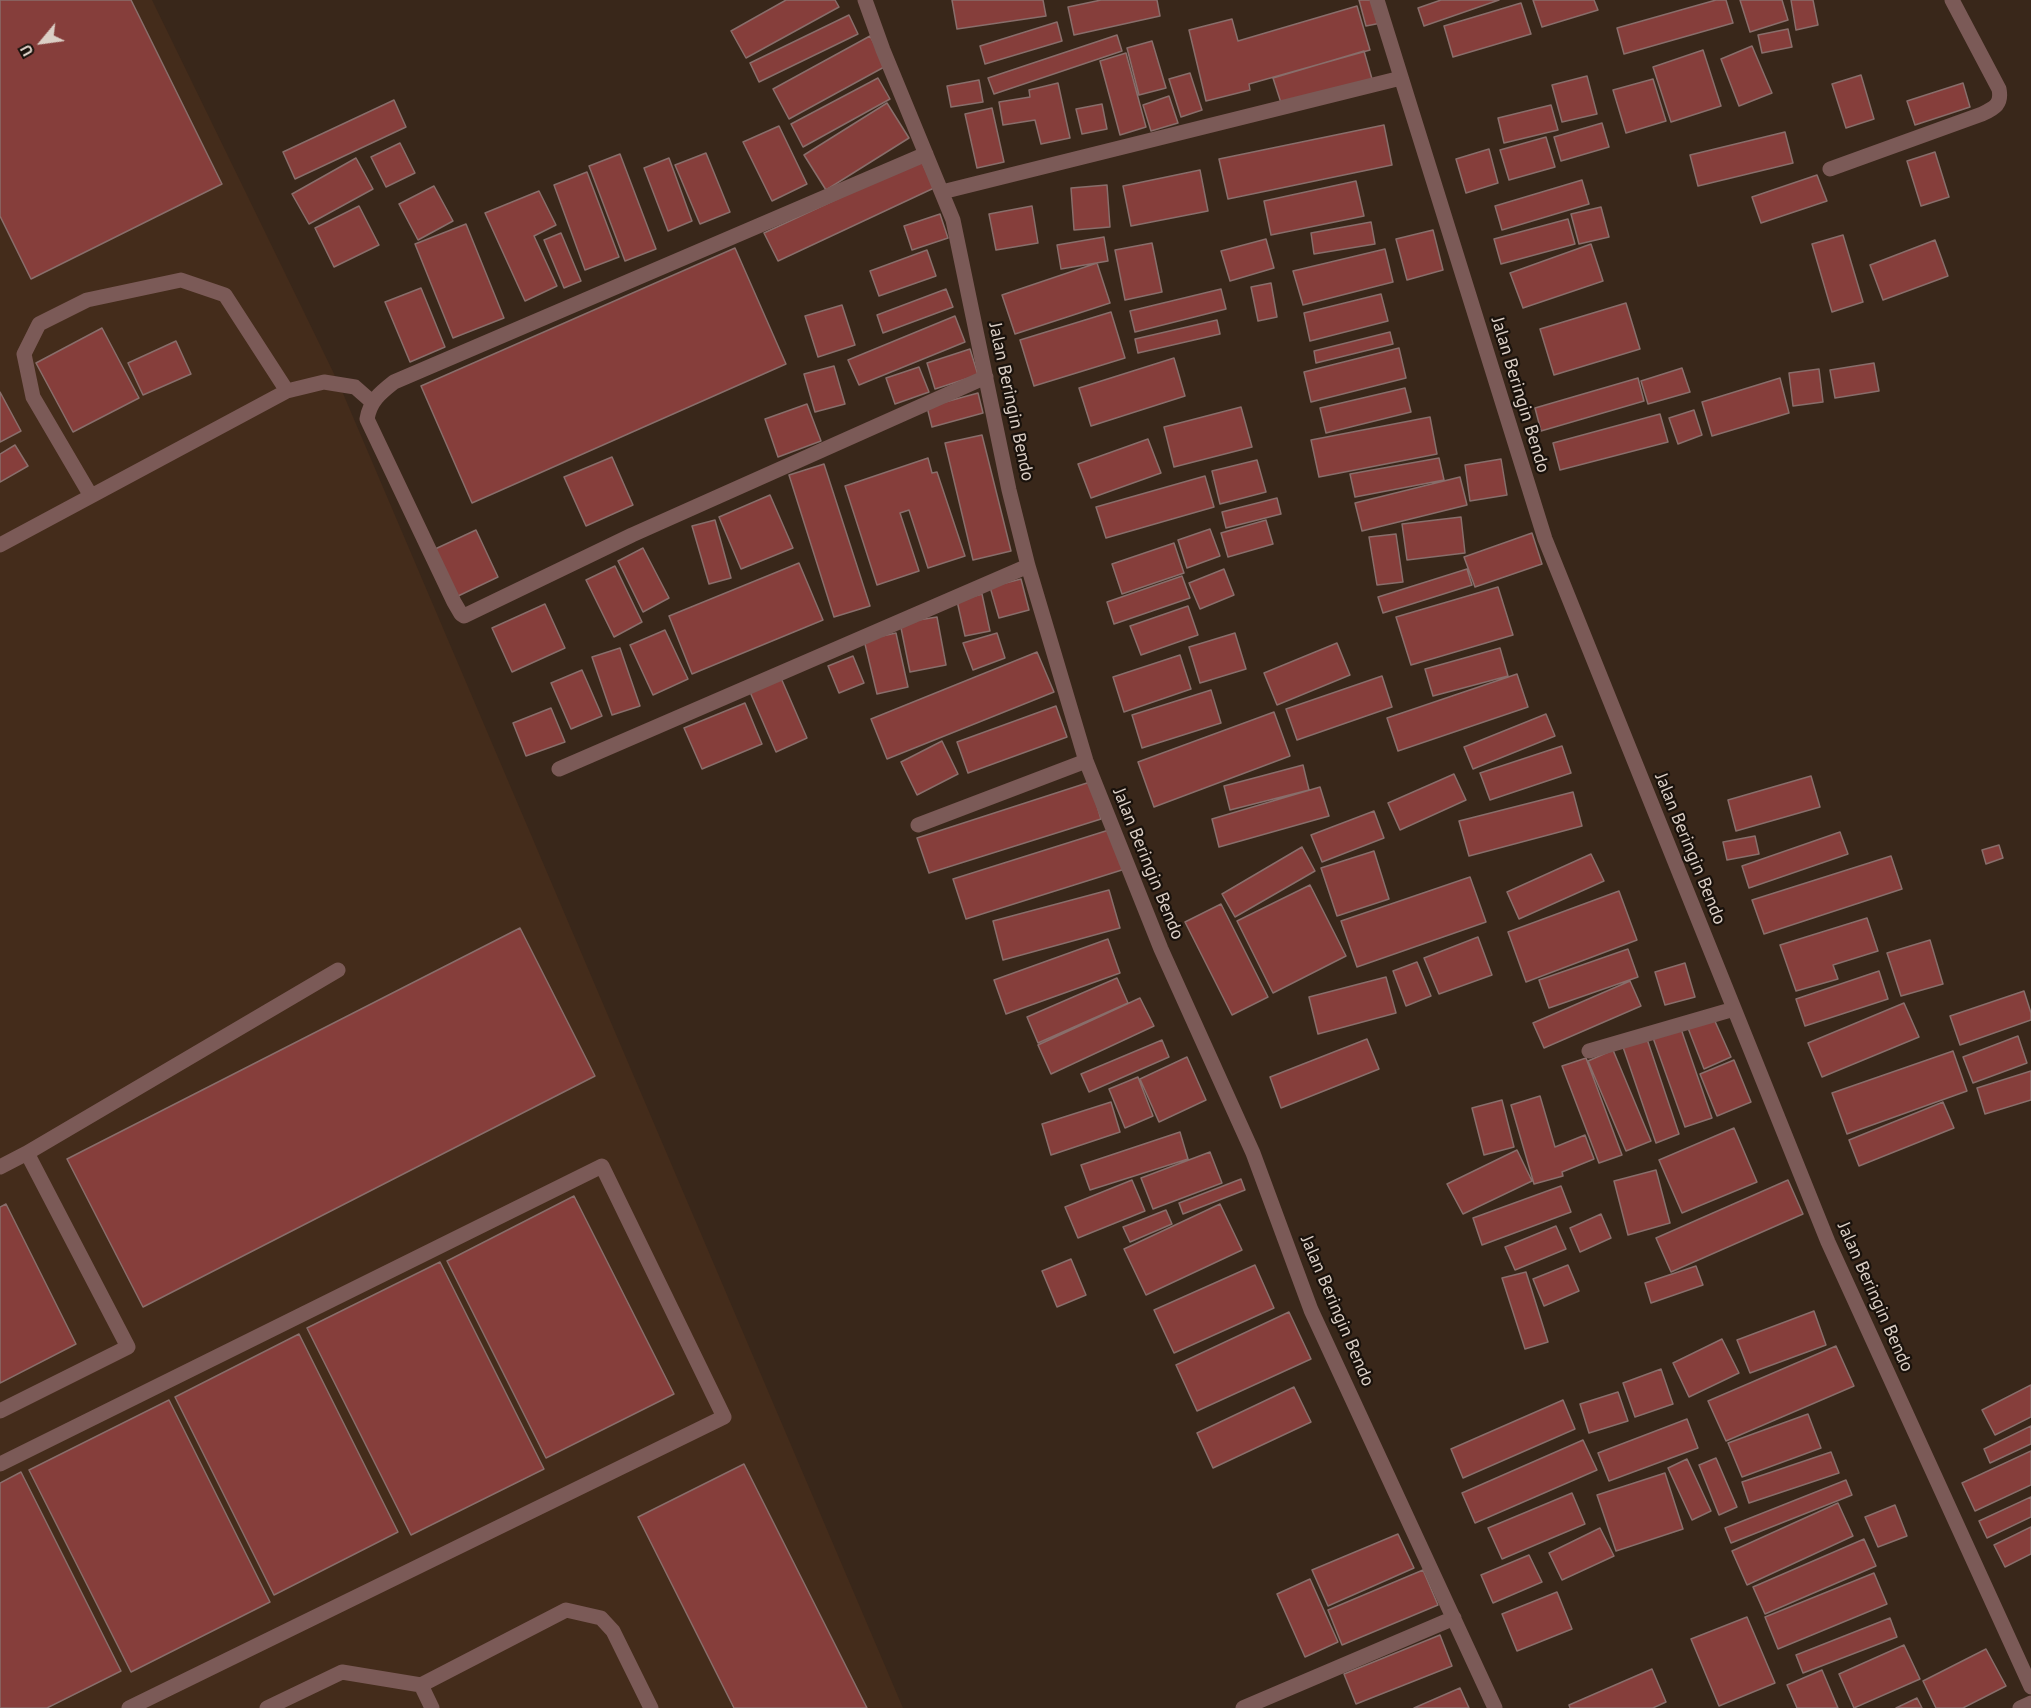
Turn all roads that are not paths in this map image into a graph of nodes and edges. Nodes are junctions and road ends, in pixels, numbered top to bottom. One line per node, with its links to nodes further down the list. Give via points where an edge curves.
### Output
1 (865, 0): 5 (street, Jalan Beringin Bendo)
2 (1377, 0): 4 (street, Jalan Beringin Bendo)
3 (1952, 0): 6 (street, via 1999,89 2001,98 1996,107)
4 (1401, 78): 7 (street); 18 (street, Jalan Beringin Bendo, via 1545,539)
5 (926, 154): 7 (street, Jalan Beringin Bendo); 10 (street, via 394,382)
6 (1830, 169)
7 (942, 192): 8 (street, Jalan Beringin Bendo, via 953,220)
8 (986, 377): 10 (street, via 632,535 464,616 367,419); 13 (street, Jalan Beringin Bendo)
9 (287, 391): 10 (street, via 324,382 355,387); 11 (street); 11 (street, via 225,295 181,280 87,300 39,324 24,354 33,397)
10 (372, 402)
11 (91, 496): 12 (street)
12 (0, 545)
13 (1028, 566): 14 (street, Jalan Beringin Bendo); 15 (street)
14 (1086, 761): 16 (street); 24 (street, Jalan Beringin Bendo, via 1161,949 1253,1153 1311,1310)
15 (559, 770)
16 (918, 825)
17 (338, 970): 20 (street)
18 (1734, 1009): 19 (street); 26 (street, Jalan Beringin Bendo, via 1828,1242)
19 (1589, 1051)
20 (27, 1153): 21 (street); 22 (street, via 128,1347)
21 (0, 1167)
22 (0, 1412)
23 (0, 1464): 28 (street, via 602,1166 724,1417)
24 (1455, 1618): 32 (street); 33 (street, Jalan Beringin Bendo)
25 (421, 1685): 29 (street, via 342,1672); 30 (street); 31 (street, via 566,1610 601,1618 613,1631)
26 (2031, 1688)
27 (2031, 1702): 34 (street)
28 (129, 1708)
29 (267, 1708)
30 (432, 1708)
31 (651, 1708)
32 (1244, 1708)
33 (1494, 1708)
34 (2020, 1708)

